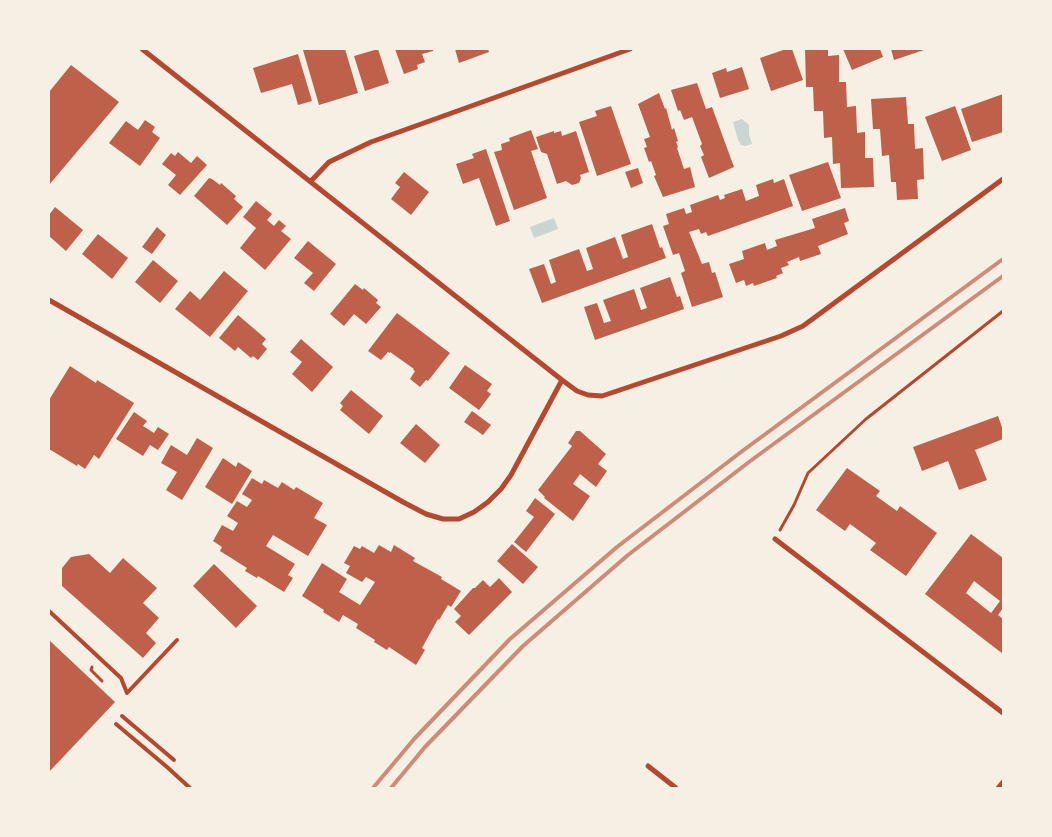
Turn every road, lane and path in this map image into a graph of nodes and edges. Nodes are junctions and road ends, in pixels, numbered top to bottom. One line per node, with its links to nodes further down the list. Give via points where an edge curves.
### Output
1 (142, 49): 4 (street)
2 (630, 49): 4 (street, via 371,142 329,162)
3 (1003, 179): 7 (street, via 803,326 602,396 577,391)
4 (311, 181): 7 (street)
5 (49, 300): 7 (street, via 403,502 443,519 459,519 474,512 501,489)
6 (1003, 311): 8 (path, via 866,419 808,473)
7 (562, 380)
8 (775, 539): 11 (street)
9 (49, 611): 10 (lane, via 121,678 127,693)
10 (177, 640)
11 (1003, 713)
12 (122, 716): 14 (lane)
13 (116, 724): 17 (lane)
14 (174, 760)
15 (648, 766): 18 (street)
16 (1003, 782): 19 (street)
17 (190, 788)
18 (676, 788)
19 (998, 788)

